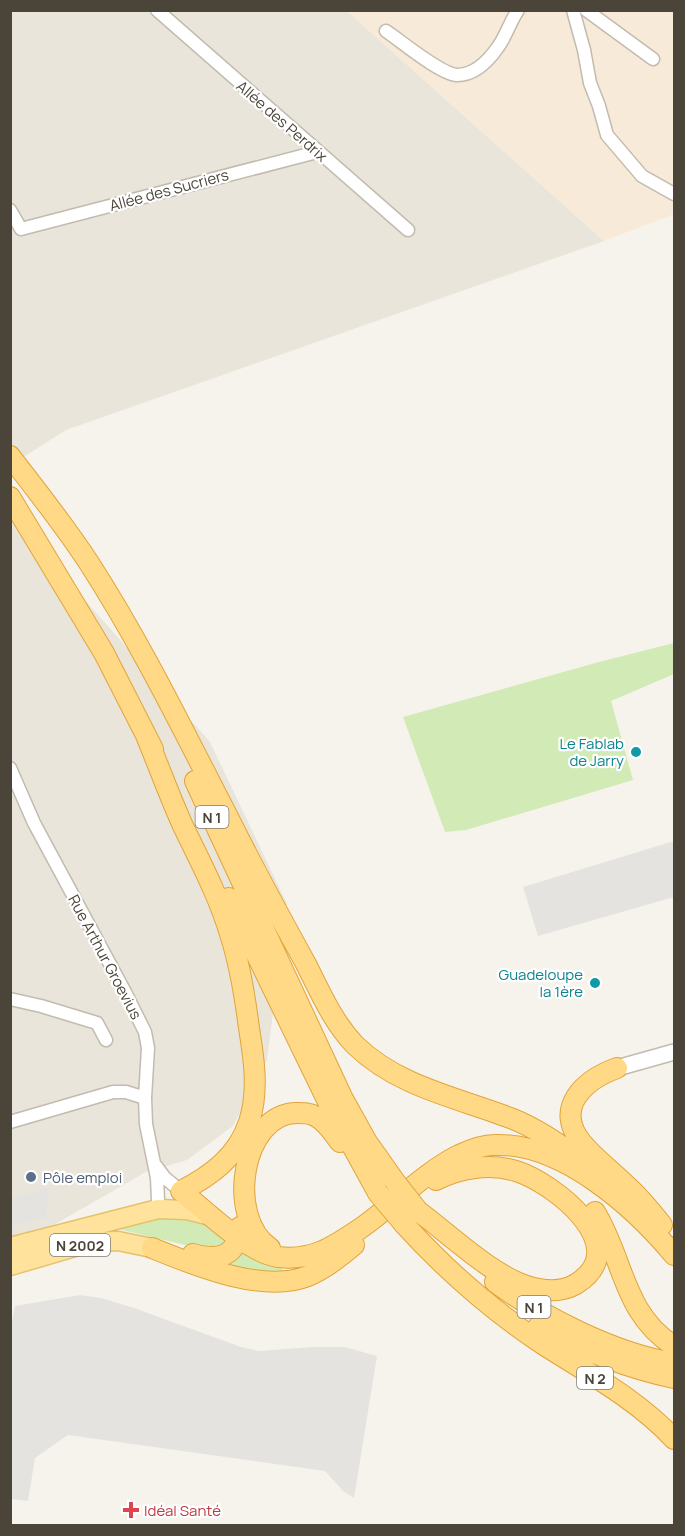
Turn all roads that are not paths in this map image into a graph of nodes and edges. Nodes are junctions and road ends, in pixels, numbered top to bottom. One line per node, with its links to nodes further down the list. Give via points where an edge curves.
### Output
1 (157, 10): 7 (street, Allée des Perdrix)
2 (518, 10): 5 (street, via 488,60 464,74 450,74)
3 (573, 10): 8 (street, via 607,135 642,176)
4 (586, 10): 6 (street)
5 (387, 30)
6 (653, 59)
7 (317, 152): 9 (street, Allée des Sucriers, via 21,229); 10 (street, Allée des Perdrix)
8 (675, 194)
9 (10, 210)
10 (408, 230)
11 (10, 458): 28 (highway, N 1, bridge, via 138,670 200,792 342,1097 396,1183); 34 (highway, via 59,519 119,612 330,1010 349,1037 364,1053 406,1080 514,1120 572,1153 625,1194)
12 (10, 497): 13 (highway, N 1, via 104,653)
13 (147, 738): 24 (highway, via 231,935 254,1062 253,1106 236,1148 206,1178); 25 (highway, N 1, via 328,1102)
14 (10, 768): 19 (street, Rue Arthur Groevius, via 34,824 145,1032)
15 (10, 999): 16 (street, via 97,1023)
16 (106, 1040)
17 (675, 1052): 18 (street)
18 (617, 1068): 31 (highway, via 589,1082 576,1095 571,1113 573,1129 582,1144 628,1186)
19 (145, 1098): 20 (street, via 113,1092); 21 (street, Rue Arthur Groevius)
20 (10, 1122)
21 (152, 1157): 24 (street, Rue Arthur Groevius, via 165,1178); 26 (street, Rue Arthur Groevius)
22 (435, 1170): 35 (highway, via 482,1146 506,1145 534,1151 598,1183); 36 (highway, via 334,1246 308,1257); 39 (highway, via 461,1160 496,1158 546,1173 579,1193 602,1224 640,1314 654,1331)
23 (244, 1187): 25 (highway, via 251,1153 266,1127 290,1113 307,1113 319,1117 329,1128); 29 (highway); 36 (highway, via 246,1215 256,1236 272,1250)
24 (181, 1191): 26 (main road, N 2002); 27 (highway)
25 (378, 1192): 28 (highway, N 1, bridge)
26 (158, 1200): 30 (main road, N 2002)
27 (215, 1218): 29 (highway); 30 (main road, via 187,1210 158,1209)
28 (411, 1218): 33 (highway, via 527,1286 554,1290 572,1286 590,1272 596,1259 596,1246 587,1222 565,1199 530,1177 491,1168 447,1174 425,1186 330,1264 307,1277 269,1281 242,1278); 38 (highway, N 1); 40 (highway, N 1, via 514,1296 624,1350)
29 (238, 1237): 33 (highway, via 232,1249 220,1257); 36 (highway, via 269,1255)
30 (41, 1238): 32 (main road, N 2002)
31 (675, 1241)
32 (10, 1247)
33 (152, 1248): 37 (main road, N 2002, via 118,1241 92,1242)
34 (675, 1249)
35 (675, 1255)
36 (289, 1257)
37 (10, 1266)
38 (465, 1282): 41 (highway, N 1, via 566,1342 636,1369); 42 (highway, N 2, via 494,1308 639,1408)
39 (675, 1346)
40 (675, 1363)
41 (675, 1378)
42 (675, 1439)

